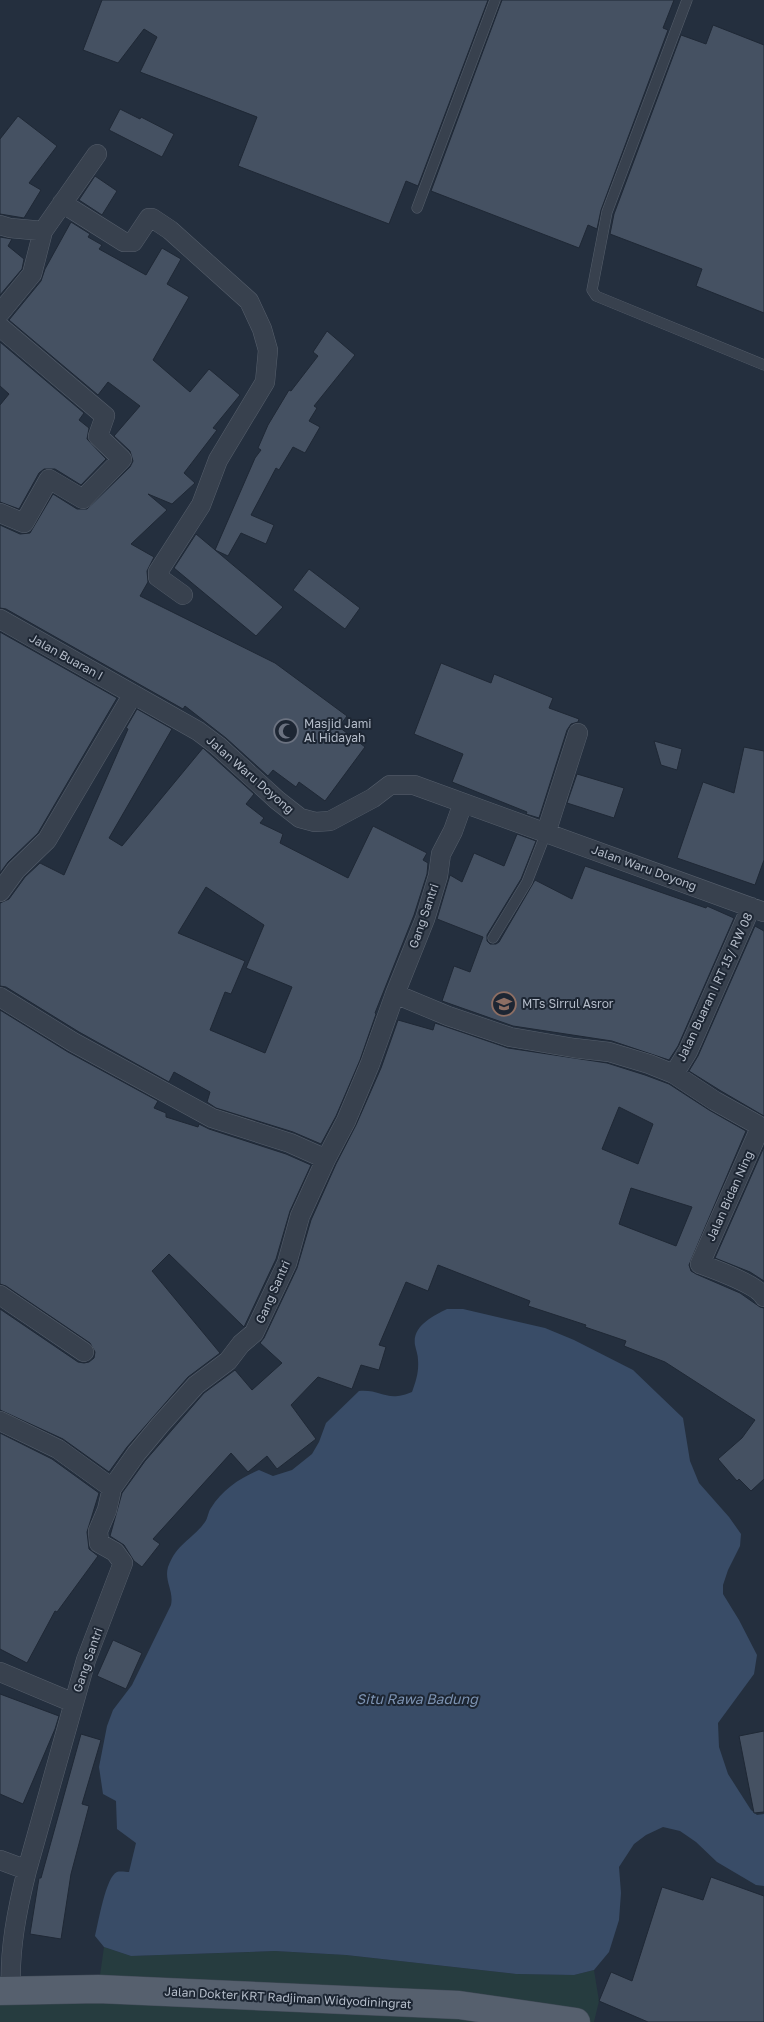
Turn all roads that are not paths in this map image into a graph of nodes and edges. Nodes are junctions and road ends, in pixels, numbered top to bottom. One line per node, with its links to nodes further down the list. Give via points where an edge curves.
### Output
1 (495, 0): 5 (lane)
2 (687, 0): 10 (lane, via 607,212 592,290 596,296)
3 (98, 154): 4 (street)
4 (62, 203): 7 (street); 12 (street, via 124,242 132,242 152,218 170,230 249,301 262,329 268,350 265,382 218,460 201,505 158,572 160,579)
5 (417, 208)
6 (0, 225): 7 (street)
7 (43, 231): 8 (street, via 32,274)
8 (0, 313)
9 (0, 327): 11 (street, via 105,416 98,436 122,458 83,500 49,478 24,523)
10 (764, 365)
11 (0, 513)
12 (183, 595)
13 (0, 619): 14 (street, Jalan Buaran I)
14 (133, 694): 16 (street, Jalan Waru Doyong, via 218,746 300,818 330,821 390,785 414,785); 18 (street, via 47,840 16,870)
15 (578, 732): 17 (street)
16 (463, 803): 17 (street, Jalan Waru Doyong); 21 (street, Gang Santri, via 441,854 425,919)
17 (546, 833): 19 (street, Jalan Waru Doyong); 20 (lane, via 527,882)
18 (0, 892)
19 (758, 909): 23 (street, Jalan Buaran I RT 15/ RW 08)
20 (493, 938)
21 (394, 994): 23 (street, Jalan Buaran I RT 15/ RW 08, via 510,1037 609,1052); 24 (street, Gang Santri, via 370,1064)
22 (0, 996): 24 (street, via 73,1042 212,1118 290,1143)
23 (674, 1074): 26 (street, Jalan Bidan Ning, via 760,1128 700,1264 750,1286)
24 (326, 1159): 29 (street, Gang Santri, via 300,1216 287,1263 254,1333 228,1361 196,1385 160,1425)
25 (0, 1294): 27 (street)
26 (764, 1297)
27 (84, 1352)
28 (0, 1421): 29 (street, via 58,1449)
29 (112, 1488): 31 (street, Gang Santri, via 98,1532 99,1544 114,1552 123,1563 86,1660)
30 (0, 1672): 31 (street)
31 (74, 1703): 33 (street)
32 (0, 1860): 33 (street)
33 (27, 1870): 34 (street, via 18,1907)
34 (6, 1991): 35 (main road, Jalan Dokter KRT Radjiman Widyodiningrat, via 98,1989 459,2005)
35 (576, 2022)

